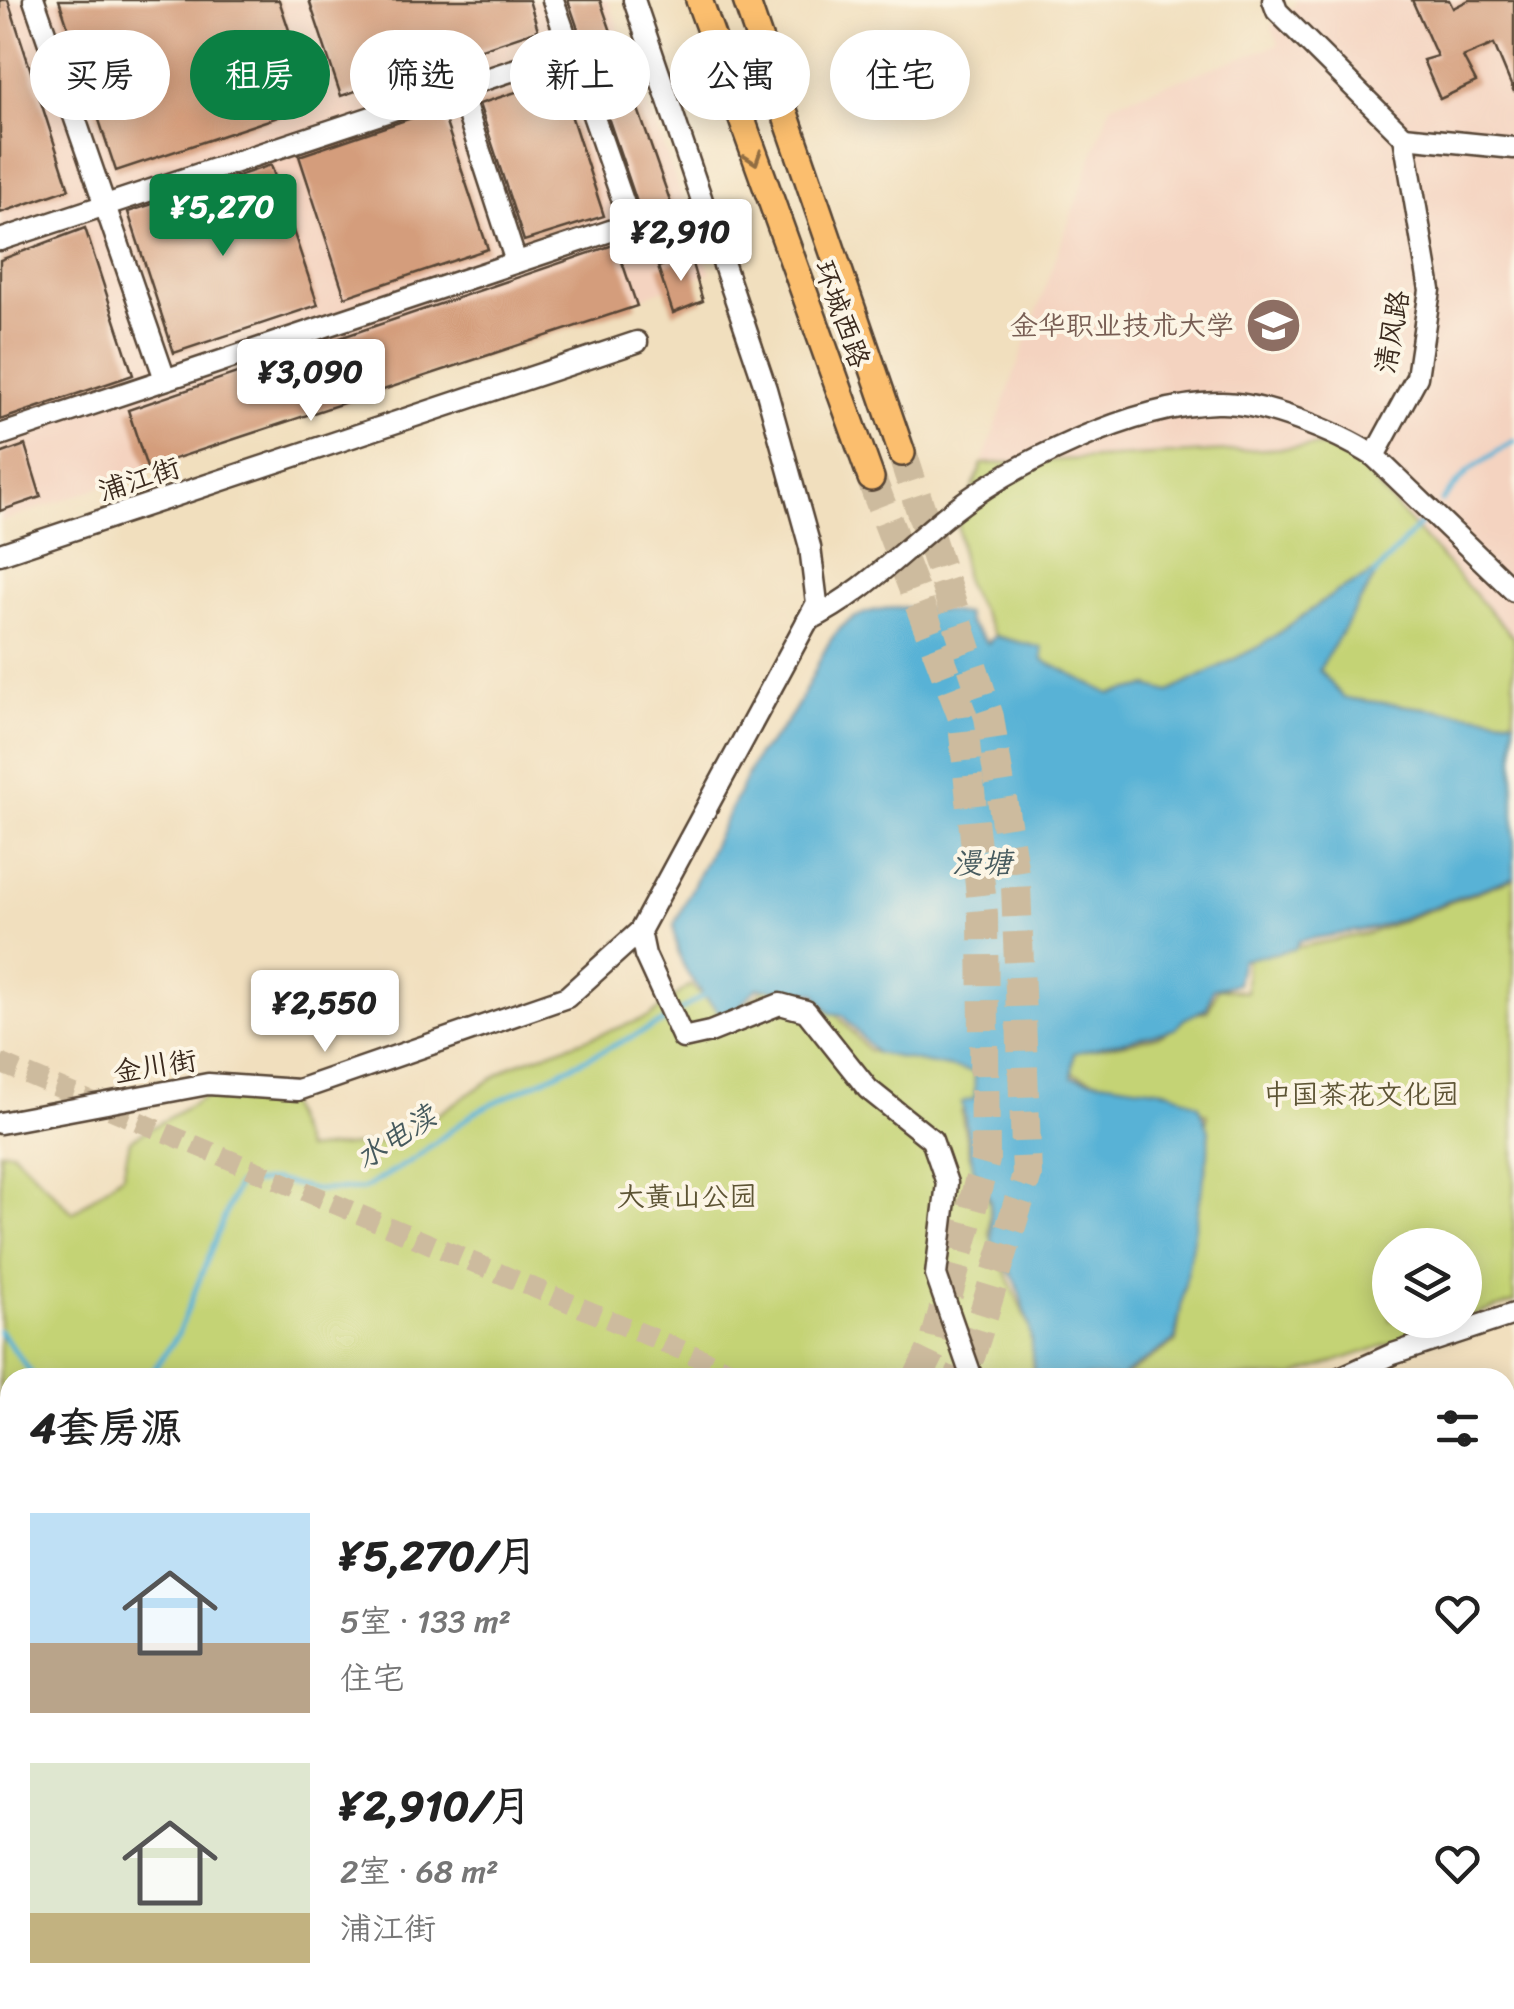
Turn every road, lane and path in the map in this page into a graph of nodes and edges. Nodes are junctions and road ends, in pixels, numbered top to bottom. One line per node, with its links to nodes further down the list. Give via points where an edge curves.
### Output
1 (34, 0): 13 (street)
2 (554, 0): 7 (street)
3 (634, 0): 24 (street, via 766,389 810,546 817,603)
4 (699, 0): 21 (main road, 环城西路, one-way to 21)
5 (746, 0): 19 (main road)
6 (1273, 0): 11 (street, via 1276,11)
7 (564, 30)
8 (359, 120): 13 (street)
9 (469, 120): 15 (street)
10 (595, 120): 15 (street, via 631,224)
11 (1404, 137): 12 (street); 20 (street, 清风路, via 1430,290 1417,378)
12 (1514, 148)
13 (106, 202): 14 (street); 17 (street)
14 (0, 240)
15 (516, 262): 17 (street)
16 (637, 342): 22 (street, 浦江街)
17 (164, 379): 18 (street)
18 (0, 435)
19 (902, 453)
20 (1374, 456): 23 (street); 24 (street, via 1340,434 1219,402 1150,414 1070,441 950,513 846,602)
21 (872, 478)
22 (0, 554)
23 (1514, 591)
24 (808, 621): 25 (street, 金川街)
25 (640, 930): 26 (street, 金川街, via 567,997 298,1090 208,1084); 28 (street, via 683,1038 780,1004 806,1011 868,1088 932,1140 947,1183 936,1275)
26 (0, 1123)
27 (1514, 1314): 29 (street)
28 (969, 1368)
29 (1362, 1368)

